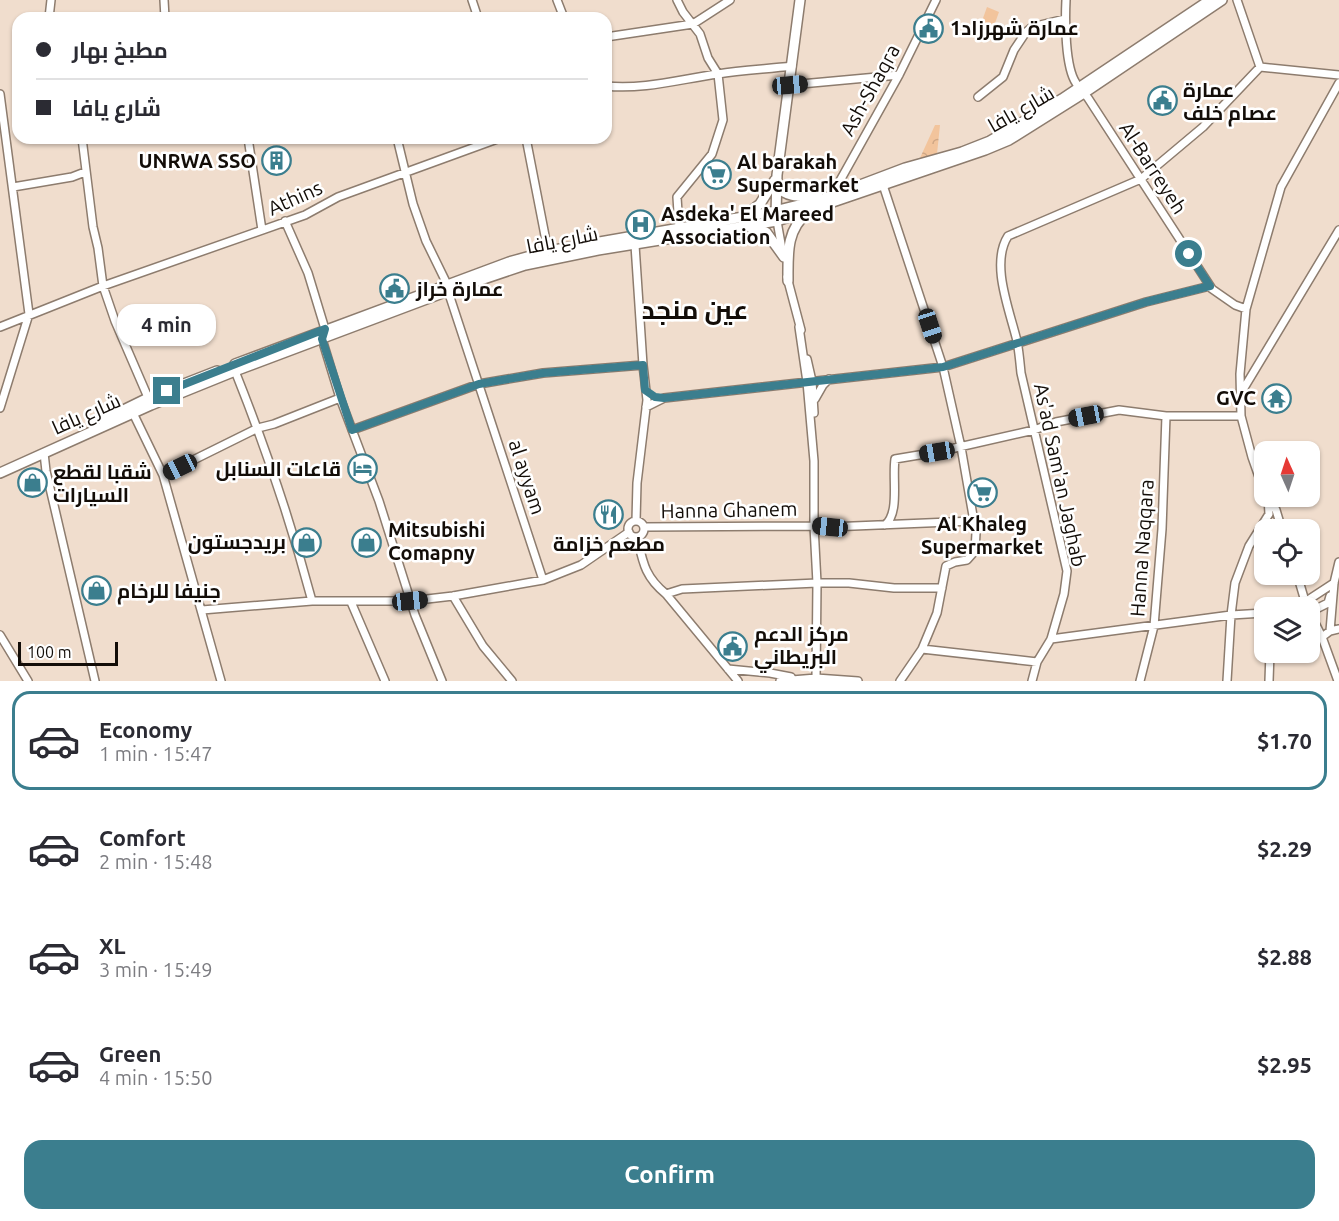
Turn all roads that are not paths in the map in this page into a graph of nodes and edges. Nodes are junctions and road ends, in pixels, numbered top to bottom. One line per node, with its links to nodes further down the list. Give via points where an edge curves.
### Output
1 (677, 0): 10 (street)
2 (730, 0): 10 (street)
3 (800, 0): 12 (main road)
4 (936, 0): 15 (street, Ash-Shaqra)
5 (1066, 0): 9 (street, Al-Barreyeh)
6 (1210, 0): 20 (main road, شارع يافا)
7 (1221, 0): 20 (main road, شارع يافا)
8 (1237, 0): 13 (street)
9 (1065, 19): 20 (street, Al-Barreyeh, via 1071,72); 22 (street, via 1026,32 1003,76)
10 (693, 24): 11 (street); 14 (street)
11 (612, 36)
12 (792, 66): 14 (street); 18 (main road)
13 (1260, 67): 16 (street); 31 (street, via 1203,127)
14 (718, 74): 19 (street); 40 (street, via 723,120 712,154 677,197)
15 (899, 75): 18 (street); 35 (street, Ash-Shaqra)
16 (1339, 75)
17 (1339, 83): 50 (street, via 1281,187)
18 (790, 85): 30 (main road)
19 (612, 86)
20 (1082, 90): 31 (street, Al-Barreyeh); 32 (main road, شارع يافا, via 1009,140); 35 (main road, شارع يافا, via 990,141)
21 (0, 94): 34 (street)
22 (978, 97)
23 (83, 144): 29 (street)
24 (249, 144): 41 (street)
25 (398, 144): 28 (street, al ayyam)
26 (483, 144): 28 (street, Athins)
27 (527, 144): 44 (street)
28 (405, 171): 38 (street, Athins); 49 (street, al ayyam, via 426,241)
29 (85, 172): 34 (street); 47 (street)
30 (777, 175): 33 (main road); 39 (main road, via 760,204)
31 (1142, 180): 48 (street, Al-Barreyeh); 56 (street, As'ad Sam'an Jaghab, via 1008,236 1002,246 1001,267)
32 (883, 185): 36 (main road, شارع يافا); 59 (street)
33 (777, 186): 35 (main road, via 790,195); 37 (main road)
34 (13, 187): 51 (street)
35 (832, 195): 37 (main road, شارع يافا)
36 (814, 208): 37 (main road, شارع يافا); 46 (main road, via 798,222 791,235)
37 (776, 216): 39 (main road, شارع يافا); 45 (street)
38 (285, 221): 41 (street, Athins); 54 (street, via 308,273)
39 (742, 222): 40 (main road, شارع يافا); 43 (main road, شارع يافا); 45 (main road, via 766,232)
40 (679, 228): 44 (main road, شارع يافا)
41 (262, 230): 47 (street, Athins)
42 (1339, 230): 66 (street)
43 (635, 245): 49 (main road, شارع يافا, via 525,265); 58 (street)
44 (548, 251): 49 (main road, شارع يافا, via 509,262)
45 (784, 257): 46 (street)
46 (788, 281): 53 (street)
47 (103, 286): 51 (street, Athins); 69 (street)
48 (1210, 286): 50 (street, Al-Barreyeh); 56 (street)
49 (447, 288): 54 (main road, شارع يافا); 63 (street, al ayyam)
50 (1246, 309): 66 (street)
51 (28, 314): 52 (street, Athins); 72 (street)
52 (0, 327)
53 (799, 327): 55 (street); 57 (street)
54 (323, 334): 60 (main road, شارع يافا); 67 (street); 69 (main road, شارع يافا)
55 (800, 341): 62 (street); 64 (street, via 801,370)
56 (1017, 342): 59 (street); 78 (street, As'ad Sam'an Jaghab)
57 (807, 358): 61 (street, via 820,376); 62 (street)
58 (643, 365): 63 (street, via 543,373); 65 (street)
59 (943, 367): 61 (street); 79 (street)
60 (235, 370): 69 (main road, شارع يافا); 76 (street)
61 (830, 379): 62 (street); 70 (street, via 817,394)
62 (810, 381): 64 (street); 70 (street); 81 (street)
63 (479, 384): 77 (street); 95 (street, al ayyam)
64 (789, 384): 68 (street)
65 (645, 390): 68 (street); 71 (street)
66 (1240, 394): 75 (street)
67 (340, 398): 76 (street); 77 (street)
68 (664, 398): 71 (street)
69 (150, 401): 73 (main road, شارع يافا); 83 (main road, شارع يافا)
70 (814, 405): 81 (street)
71 (646, 407): 86 (street)
72 (0, 408)
73 (133, 413): 80 (main road, شارع يافا); 85 (street)
74 (1166, 416): 75 (street); 78 (street, via 1119,410); 109 (street, Hanna Naqqara)
75 (1241, 416): 82 (street)
76 (258, 428): 85 (street); 102 (street)
77 (352, 430): 103 (street)
78 (1034, 430): 79 (street); 115 (street, As'ad Sam'an Jaghab, via 1067,571)
79 (961, 447): 87 (street); 88 (street, via 895,459 894,512)
80 (44, 453): 84 (main road, شارع يافا); 123 (street)
81 (814, 460): 89 (street)
82 (1254, 463)
83 (0, 467)
84 (0, 473)
85 (163, 475): 106 (street)
86 (636, 521): 90 (street); 91 (street)
87 (974, 521): 88 (street, Hanna Ghanem); 98 (street, via 975,551 967,561 946,566)
88 (885, 525): 89 (street, Hanna Ghanem)
89 (814, 526): 90 (street, Hanna Ghanem); 97 (street)
90 (644, 527): 92 (street)
91 (629, 532): 92 (street); 95 (street, via 581,566)
92 (637, 537): 99 (street, via 648,575)
93 (1254, 541): 108 (street, via 1235,584)
94 (1339, 562): 96 (street)
95 (543, 580): 100 (street)
96 (1334, 583): 101 (street); 105 (street, via 1328,603); 111 (street)
97 (817, 584): 98 (street); 99 (street, via 682,589); 120 (street)
98 (942, 588): 116 (street, via 937,613)
99 (666, 594): 119 (street)
100 (453, 596): 103 (street); 127 (street, via 483,646)
101 (1319, 597)
102 (312, 601): 104 (street); 106 (street)
103 (410, 601): 104 (street); 126 (street)
104 (351, 602): 125 (street)
105 (1320, 607)
106 (202, 610): 124 (street)
107 (1254, 614): 108 (street)
108 (1231, 615): 109 (street); 135 (street)
109 (1154, 626): 115 (street); 134 (street, Hanna Naqqara)
110 (1339, 629): 111 (street)
111 (1330, 631): 114 (street)
112 (1320, 633): 114 (street)
113 (0, 636): 122 (street)
114 (1322, 637): 137 (street)
115 (1051, 639): 117 (street, As'ad Sam'an Jaghab)
116 (922, 649): 117 (street); 132 (street)
117 (1037, 662): 133 (street, As'ad Sam'an Jaghab)
118 (1270, 663): 136 (street)
119 (729, 670): 121 (street); 128 (street); 129 (street)
120 (816, 678): 121 (street); 131 (street)
121 (799, 679): 130 (street)
122 (28, 681)
123 (95, 681)
124 (221, 681)
125 (385, 681)
126 (442, 681)
127 (512, 681)
128 (731, 681)
129 (738, 681)
130 (780, 681)
131 (858, 681)
132 (900, 681)
133 (1032, 681)
134 (1140, 681)
135 (1227, 681)
136 (1269, 681)
137 (1338, 681)

